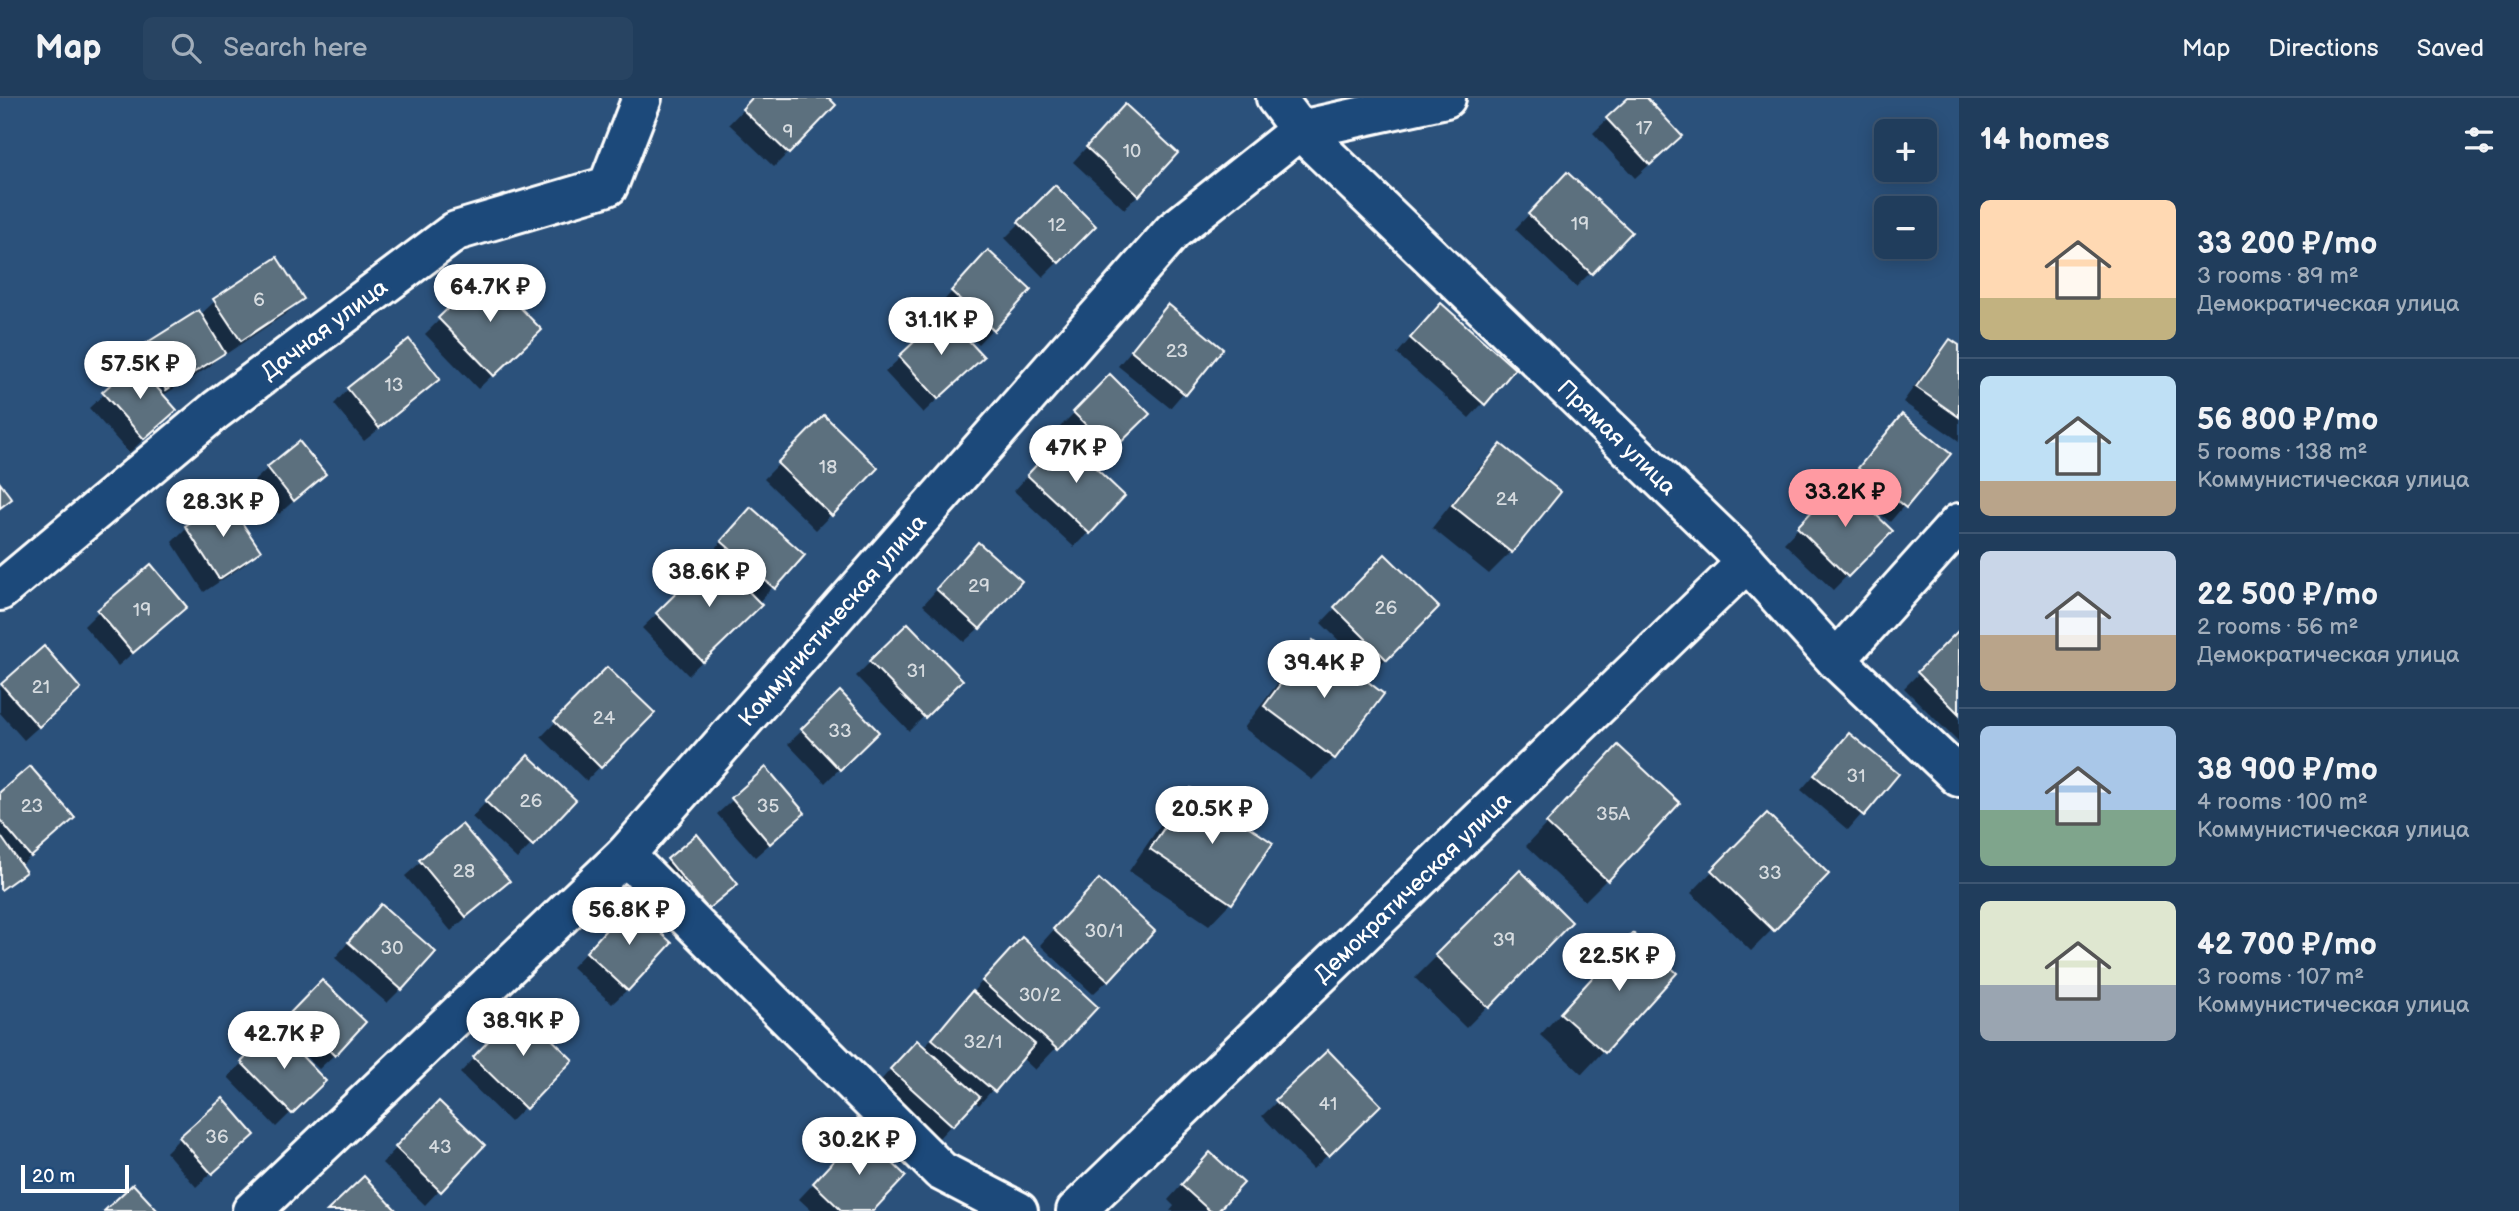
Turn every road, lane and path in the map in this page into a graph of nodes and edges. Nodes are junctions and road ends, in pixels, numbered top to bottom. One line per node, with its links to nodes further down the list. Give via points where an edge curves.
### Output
1 (642, 98): 7 (street, Дачная улица, via 608,186 456,231 216,410)
2 (1276, 98): 4 (street, Прямая улица)
3 (1446, 98): 4 (street, Коммунистическая улица)
4 (1300, 130): 6 (street, Прямая улица); 10 (street, Коммунистическая улица, via 1173,231)
5 (1959, 523): 8 (street)
6 (1747, 562): 8 (street, Прямая улица); 13 (street, Демократическая улица)
7 (0, 591)
8 (1836, 660): 9 (street, Прямая улица)
9 (1959, 777)
10 (625, 855): 11 (street, Коммунистическая улица); 12 (street, via 941,1171)
11 (252, 1211)
12 (1018, 1211)
13 (1076, 1211)

